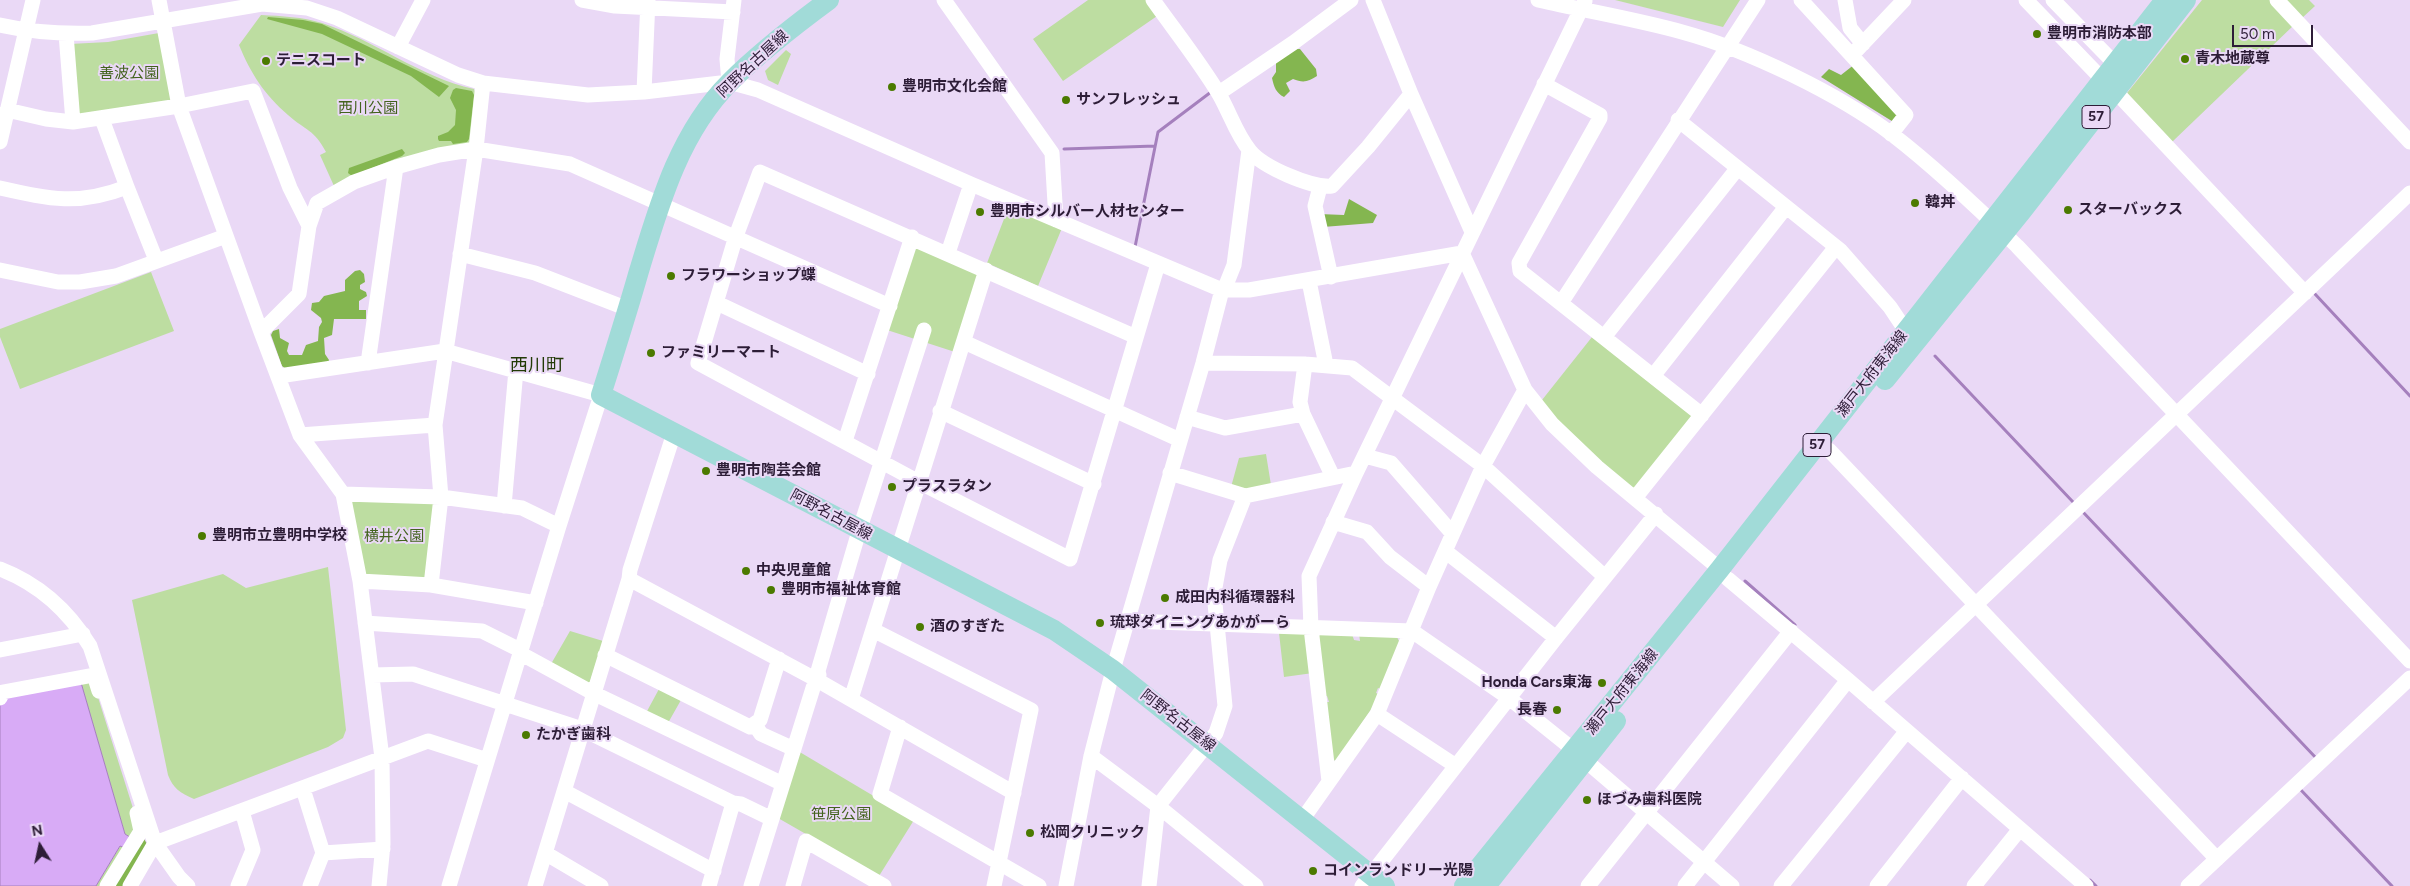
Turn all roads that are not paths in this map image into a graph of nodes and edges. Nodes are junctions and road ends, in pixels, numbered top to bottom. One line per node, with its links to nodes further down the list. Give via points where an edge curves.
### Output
1 (33, 0): 26 (street)
2 (159, 0): 24 (street)
3 (422, 0): 29 (street)
4 (582, 0): 21 (street, via 614,6)
5 (830, 0): 33 (main road, 阿野名古屋線, via 798,22)
6 (944, 0): 58 (street, via 1052,153)
7 (1153, 0): 37 (street)
8 (1351, 0): 37 (street)
9 (1373, 0): 38 (street)
10 (1538, 0): 20 (street)
11 (1758, 0): 30 (street)
12 (1801, 0): 31 (street)
13 (1845, 0): 28 (street, via 1850,28)
14 (1904, 0): 28 (street)
15 (2053, 0): 32 (street)
16 (2165, 0): 32 (main road, 瀬戸大府東海線 / 57)
17 (2186, 0): 32 (main road, 瀬戸大府東海線 / 57)
18 (2276, 0): 46 (street)
19 (2028, 1): 32 (street)
20 (1560, 2): 22 (street)
21 (648, 4): 23 (street); 36 (street)
22 (1583, 5): 30 (street, via 1683,32); 35 (street)
23 (734, 6): 33 (street, via 727,59)
24 (163, 22): 27 (street); 29 (street, via 262,4 307,8 338,18); 39 (street)
25 (0, 25): 26 (street)
26 (24, 30): 27 (street); 40 (street)
27 (66, 34): 43 (street)
28 (1863, 44): 31 (street)
29 (398, 47): 34 (street)
30 (1727, 48): 42 (street); 44 (street, via 1790,75)
31 (1852, 55): 44 (street, via 1906,115)
32 (2115, 78): 60 (main road, 瀬戸大府東海線 / 57); 76 (street)
33 (729, 82): 36 (street); 51 (street, via 758,90); 56 (main road, 阿野名古屋線, via 691,133)
34 (483, 83): 36 (street, via 588,94); 47 (street)
35 (1544, 84): 61 (street); 78 (street, via 1600,114 1520,263 1520,271)
36 (644, 92)
37 (1219, 93): 48 (street)
38 (1411, 94): 52 (street, via 1332,186); 61 (street)
39 (179, 106): 41 (street); 59 (street, via 253,91 290,188); 62 (street)
40 (7, 110): 43 (street); 45 (street)
41 (102, 119): 43 (street); 53 (street)
42 (1678, 120): 50 (street); 78 (street)
43 (74, 122)
44 (1891, 134): 60 (street, via 1961,192)
45 (0, 142)
46 (2410, 142)
47 (476, 149): 49 (street); 56 (street, via 570,164); 68 (street)
48 (1249, 150): 52 (street, via 1287,176); 75 (street, via 1234,265)
49 (396, 167): 59 (street, via 354,182 317,204); 88 (street)
50 (1737, 169): 57 (street); 85 (street)
51 (970, 184): 58 (street); 67 (street)
52 (1320, 186): 73 (street, via 1315,206)
53 (126, 187): 54 (street, via 107,195 78,200 52,200); 69 (street)
54 (0, 188)
55 (2410, 193): 76 (street)
56 (659, 205): 63 (street); 80 (main road, 阿野名古屋線)
57 (1786, 207): 65 (street); 95 (street)
58 (1056, 220): 70 (street)
59 (309, 226): 83 (street, via 299,294)
60 (1998, 228): 82 (main road, 瀬戸大府東海線 / 57); 103 (street); 110 (main road, 瀬戸大府東海線 / 57)
61 (1472, 232): 66 (street)
62 (226, 236): 69 (street); 83 (street)
63 (736, 236): 64 (street, via 760,172); 77 (street); 79 (street)
64 (912, 237): 67 (street); 79 (street)
65 (1836, 247): 82 (street, via 1890,307); 102 (street)
66 (1462, 252): 73 (street); 96 (street); 98 (street)
67 (948, 253): 72 (street)
68 (460, 254): 80 (street, via 535,272); 87 (street)
69 (156, 260): 71 (street, via 116,276 80,282 58,282)
70 (1158, 264): 75 (street); 84 (street)
71 (0, 270)
72 (986, 270): 84 (street); 86 (street)
73 (1331, 277): 74 (street)
74 (1308, 281): 75 (street, via 1249,290); 91 (street)
75 (1223, 290): 89 (street)
76 (2305, 292): 103 (street)
77 (717, 303): 93 (street); 109 (street, via 698,363)
78 (1561, 303): 85 (street)
79 (890, 306): 93 (street)
80 (628, 309): 97 (main road, 阿野名古屋線)
81 (924, 330): 112 (street)
82 (1906, 330): 133 (main road, 瀬戸大府東海線 / 57)
83 (262, 332): 94 (street)
84 (1134, 336): 99 (street)
85 (1604, 338): 95 (street)
86 (964, 342): 99 (street); 100 (street)
87 (445, 351): 88 (street); 92 (street); 105 (street)
88 (368, 363): 94 (street)
89 (1203, 363): 90 (street); 104 (street)
90 (1305, 364): 91 (street); 101 (street, via 1300,402)
91 (1326, 365): 98 (street, via 1352,368)
92 (516, 370): 97 (street); 123 (street)
93 (868, 374): 109 (street)
94 (279, 376): 107 (street)
95 (1653, 376): 102 (street)
96 (1525, 390): 113 (street); 122 (street, via 1552,424)
97 (601, 395): 106 (main road, 阿野名古屋線); 127 (street)
98 (1393, 399): 111 (street); 113 (street)
99 (1114, 408): 108 (street); 118 (street)
100 (940, 411): 117 (street); 118 (street)
101 (1303, 414): 104 (street, via 1225,428); 116 (street)
102 (1702, 415): 122 (street)
103 (2176, 416): 140 (street); 155 (street)
104 (1187, 417): 108 (street)
105 (435, 425): 107 (street); 121 (street)
106 (674, 433): 130 (main road, 阿野名古屋線); 135 (street)
107 (300, 435): 119 (street)
108 (1180, 440): 114 (street)
109 (845, 441): 112 (street)
110 (1829, 450): 133 (main road, 瀬戸大府東海線 / 57); 140 (street)
111 (1365, 456): 115 (street); 128 (street, via 1391,463)
112 (881, 461): 117 (street); 125 (street)
113 (1483, 466): 128 (street); 134 (street)
114 (1170, 473): 120 (street); 141 (street)
115 (1356, 473): 116 (street); 126 (street)
116 (1333, 477): 120 (street)
117 (919, 482): 118 (street, via 1070,559); 130 (street)
118 (1094, 484)
119 (343, 494): 121 (street); 136 (street)
120 (1245, 496): 143 (street, via 1220,560 1214,593)
121 (441, 497): 123 (street); 137 (street)
122 (1635, 498): 124 (street)
123 (504, 506): 127 (street, via 522,508)
124 (1656, 514): 133 (street); 134 (street)
125 (862, 522)
126 (1333, 522): 138 (street, via 1367,532 1390,557); 144 (street, via 1309,576)
127 (559, 526): 139 (street)
128 (1452, 533): 131 (street)
129 (857, 538): 159 (street)
130 (897, 549): 145 (street); 156 (main road, 阿野名古屋線, via 1054,630)
131 (1445, 551): 138 (street); 149 (street)
132 (0, 570): 148 (street, via 23,578 48,595)
133 (1724, 574): 147 (street); 174 (main road, 瀬戸大府東海線 / 57)
134 (1605, 577): 149 (street)
135 (629, 579): 152 (street); 154 (street)
136 (360, 581): 137 (street); 142 (street)
137 (431, 585): 139 (street)
138 (1429, 587): 146 (street)
139 (536, 603): 166 (street)
140 (1975, 604): 165 (street); 196 (street)
141 (1128, 621): 143 (street); 156 (street)
142 (365, 623): 150 (street, via 482,631); 157 (street)
143 (1216, 624): 144 (street); 172 (street, via 1225,706 1216,733)
144 (1311, 628): 146 (street); 180 (street)
145 (873, 630): 164 (street); 184 (street, via 1031,710)
146 (1412, 631): 163 (street); 167 (street)
147 (1791, 631): 160 (street); 188 (street)
148 (83, 634): 151 (street); 192 (street, via 98,666)
149 (1556, 638): 163 (street)
150 (514, 647)
151 (0, 650)
152 (605, 655): 161 (street); 168 (street, via 750,727)
153 (526, 657): 161 (street)
154 (779, 660): 159 (street); 168 (street, via 760,720)
155 (2410, 661)
156 (1112, 670): 172 (main road, 阿野名古屋線); 175 (street)
157 (372, 675): 166 (street, via 413,674); 176 (street)
158 (2410, 678): 196 (street)
159 (817, 680): 164 (street); 173 (street)
160 (1848, 680): 165 (street); 197 (street)
161 (593, 693): 170 (street); 181 (street)
162 (0, 698): 202 (street, via 3,692 94,674 141,831)
163 (1509, 698): 174 (street); 178 (street)
164 (851, 699): 169 (street)
165 (1873, 702): 171 (street)
166 (504, 706): 170 (street); 177 (street)
167 (1377, 714): 178 (street); 180 (street)
168 (755, 725): 173 (street, via 761,734)
169 (900, 727): 184 (street); 198 (street, via 880,794)
170 (582, 729): 183 (street); 185 (street)
171 (1906, 732): 179 (street); 225 (street)
172 (1207, 744): 186 (street); 190 (main road, 阿野名古屋線)
173 (794, 749): 181 (street)
174 (1579, 755): 188 (street); 220 (main road, 瀬戸大府東海線 / 57); 221 (main road, 瀬戸大府東海線 / 57)
175 (1091, 756): 186 (street); 217 (street)
176 (382, 758): 177 (street, via 428,742); 182 (street); 193 (street)
177 (486, 760): 208 (street)
178 (1456, 766): 200 (street)
179 (1962, 778): 191 (street); 226 (street)
180 (1329, 781): 190 (street)
181 (783, 784): 189 (street)
182 (303, 788): 187 (street); 194 (street)
183 (564, 791): 195 (street); 199 (street)
184 (1014, 793): 198 (street)
185 (734, 803): 189 (street); 199 (street)
186 (1158, 806): 218 (street); 219 (street)
187 (242, 811): 192 (street); 205 (street, via 253,850)
188 (1647, 812): 197 (street); 222 (street)
189 (772, 819): 212 (street)
190 (1302, 820): 200 (main road, 阿野名古屋線)
191 (2020, 829): 201 (street); 227 (street)
192 (155, 843): 203 (street); 204 (street)
193 (383, 849): 194 (street); 207 (street)
194 (323, 853): 206 (street)
195 (545, 854): 209 (street); 210 (street)
196 (2217, 859): 228 (street)
197 (1704, 862): 223 (street); 224 (street)
198 (1000, 864): 215 (street); 216 (street)
199 (714, 871): 211 (street)
200 (1373, 882)
201 (2079, 884)
202 (108, 886)
203 (130, 886)
204 (188, 886)
205 (238, 886)
206 (310, 886)
207 (379, 886)
208 (449, 886)
209 (535, 886)
210 (601, 886)
211 (709, 886)
212 (751, 886)
213 (793, 886): 214 (street, via 806,841)
214 (884, 886)
215 (994, 886)
216 (1039, 886)
217 (1066, 886)
218 (1149, 886)
219 (1256, 886)
220 (1464, 886)
221 (1486, 886)
222 (1588, 886)
223 (1685, 886)
224 (1732, 886)
225 (1781, 886)
226 (1877, 886)
227 (1974, 886)
228 (2188, 886)

